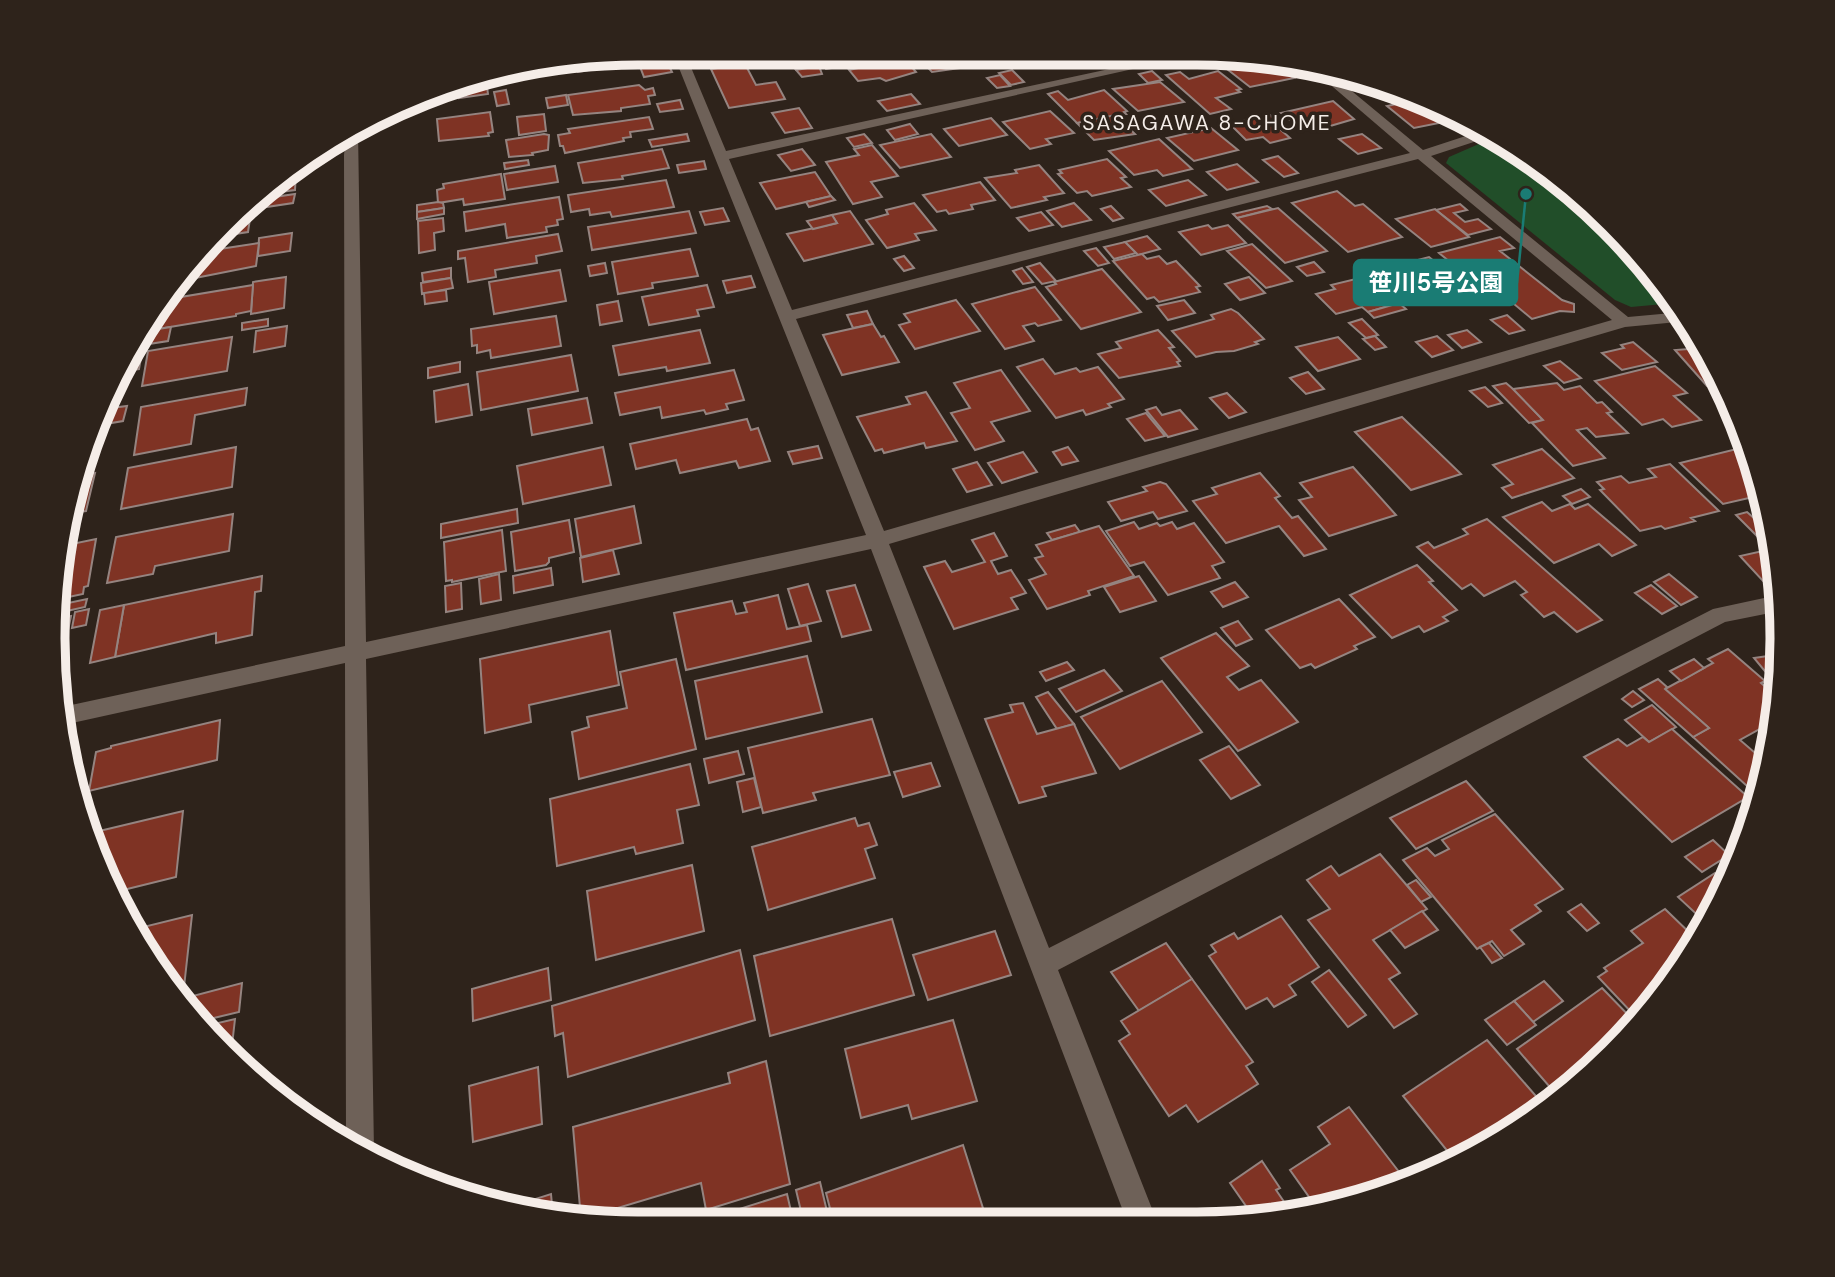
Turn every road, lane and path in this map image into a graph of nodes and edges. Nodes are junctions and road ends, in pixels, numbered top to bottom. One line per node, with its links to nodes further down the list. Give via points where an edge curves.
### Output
1 (684, 65): 7 (street)
2 (1143, 65): 7 (street)
3 (1332, 81): 6 (street)
4 (1474, 137): 6 (street)
5 (352, 142): 13 (street)
6 (1420, 154): 8 (street); 10 (street)
7 (722, 156): 8 (street)
8 (786, 316): 11 (street)
9 (1673, 318): 10 (street)
10 (1624, 322): 11 (street)
11 (878, 540): 13 (street); 15 (street)
12 (1769, 605): 15 (street, via 1720,615)
13 (356, 653): 14 (street); 16 (street)
14 (70, 714)
15 (1044, 964): 17 (street)
16 (359, 1139)
17 (1138, 1212)

